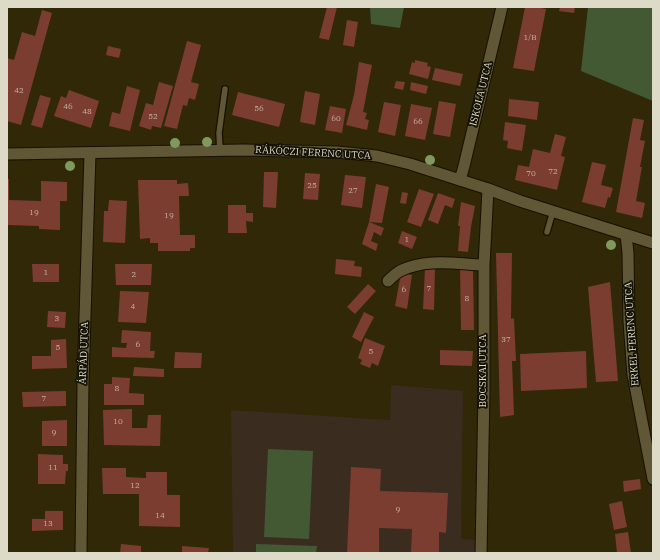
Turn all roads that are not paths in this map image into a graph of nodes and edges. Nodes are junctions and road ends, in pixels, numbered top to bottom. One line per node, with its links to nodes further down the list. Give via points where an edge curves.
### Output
1 (502, 7): 6 (street, ISKOLA UTCA)
2 (225, 89): 3 (lane, via 219,133)
3 (220, 151): 4 (street, RÁKÓCZI FERENC UTCA); 6 (street, RÁKÓCZI FERENC UTCA, via 337,152 376,156)
4 (90, 153): 5 (street, RÁKÓCZI FERENC UTCA); 15 (street, ÁRPÁD UTCA)
5 (7, 154)
6 (460, 180): 7 (street, RÁKÓCZI FERENC UTCA)
7 (488, 189): 8 (street, RÁKÓCZI FERENC UTCA); 12 (street, BOCSKAI UTCA)
8 (553, 211): 9 (lane); 10 (street, RÁKÓCZI FERENC UTCA)
9 (547, 232)
10 (626, 235): 11 (street, RÁKÓCZI FERENC UTCA); 14 (street, ERKEL FERENC UTCA, via 633,374)
11 (653, 243)
12 (484, 265): 13 (street, via 432,262 400,271); 16 (street, BOCSKAI UTCA)
13 (388, 281)
14 (653, 479)
15 (81, 553)
16 (481, 553)

